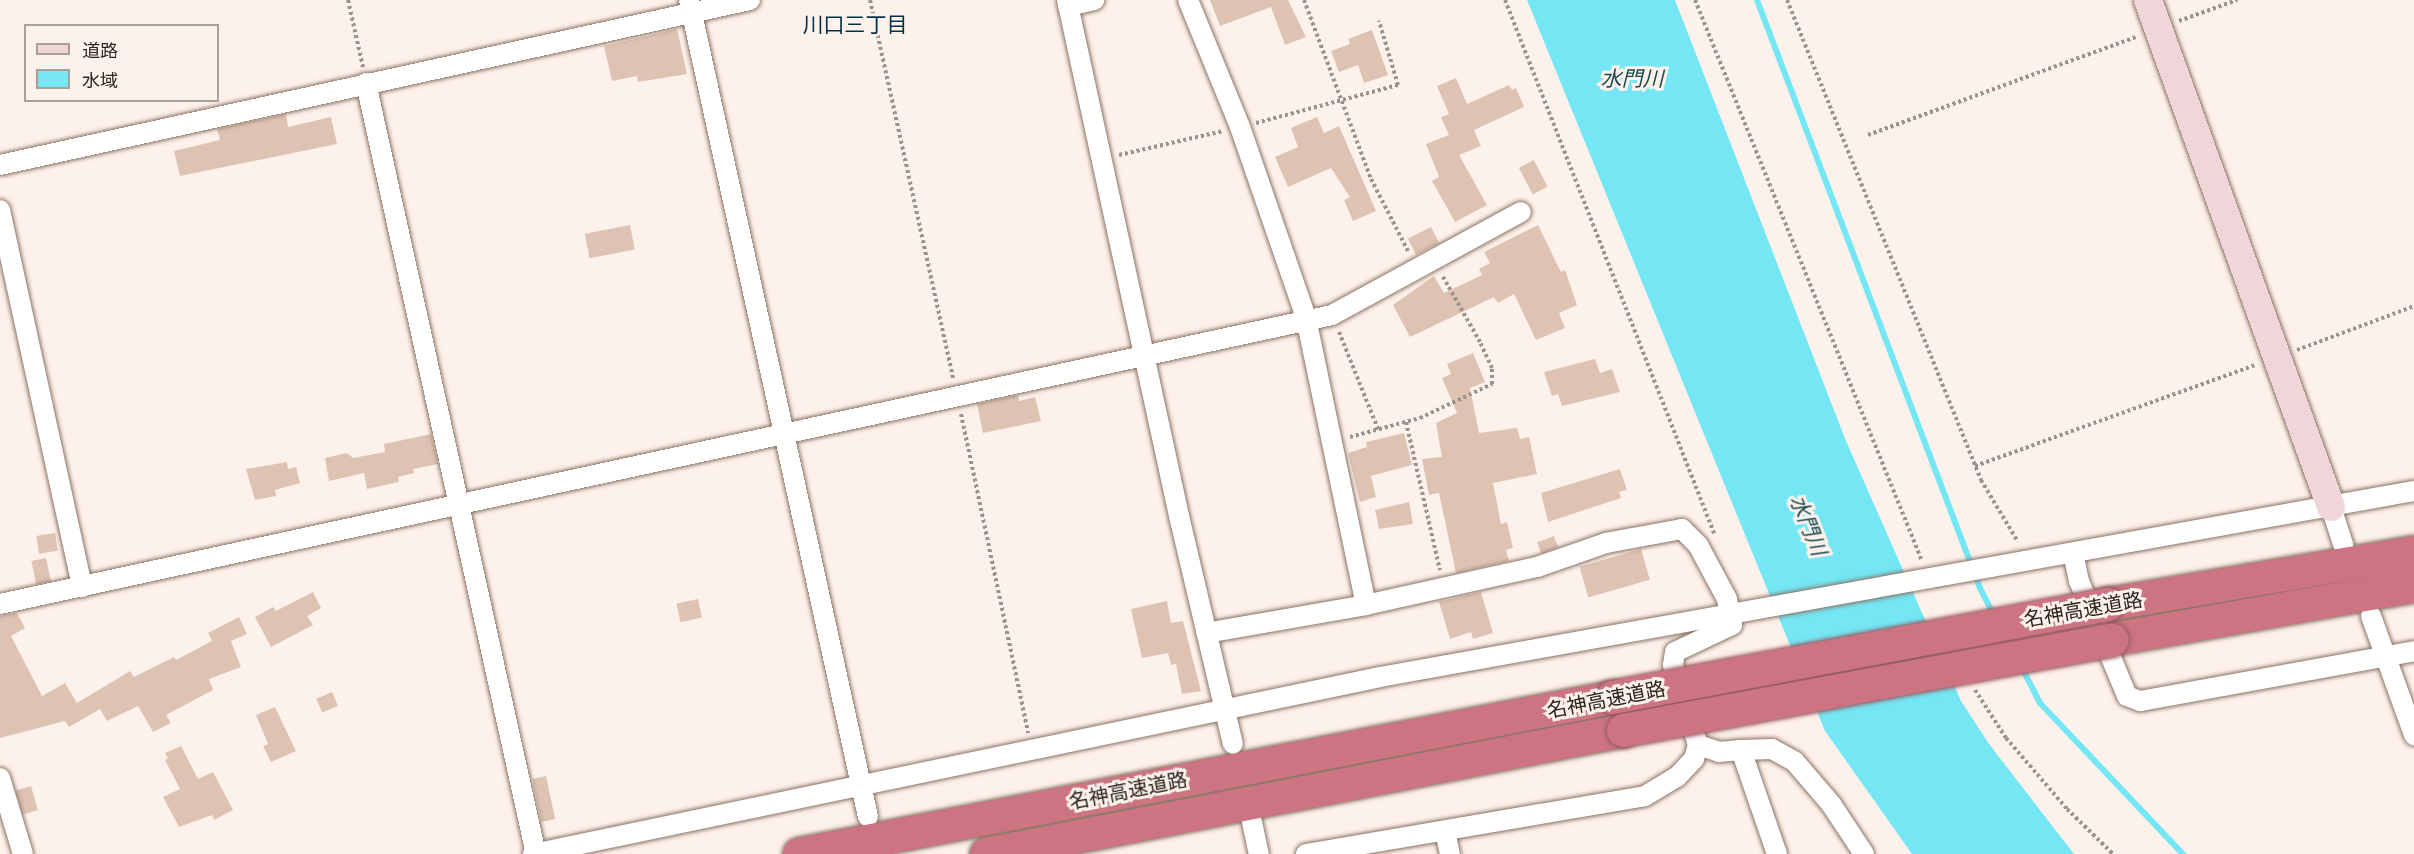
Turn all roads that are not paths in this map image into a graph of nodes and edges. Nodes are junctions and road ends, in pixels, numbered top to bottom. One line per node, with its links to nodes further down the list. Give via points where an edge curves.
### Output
1 (750, 0): 6 (street)
2 (1094, 0): 5 (street)
3 (1188, 0): 11 (street, via 1240,127)
4 (2148, 0): 16 (street)
5 (1067, 3): 12 (street)
6 (690, 6): 7 (street); 13 (street)
7 (366, 83): 8 (street); 15 (street)
8 (0, 165)
9 (0, 210): 21 (street)
10 (1521, 212): 11 (street, via 1332,315)
11 (1306, 318): 12 (street); 23 (street)
12 (1143, 353): 13 (street); 26 (street)
13 (785, 432): 15 (street); 35 (street)
14 (2414, 491): 16 (street)
15 (458, 507): 21 (street); 40 (street)
16 (2331, 507): 17 (street); 19 (street)
17 (2343, 545)
18 (2414, 552): 41 (highway, 名神高速道路, bridge, via 2107,604)
19 (2073, 553): 24 (street); 28 (street, via 2079,581 2127,696 2140,701)
20 (2414, 585): 42 (highway, 名神高速道路, bridge, via 1623,730)
21 (82, 587): 22 (street)
22 (0, 604)
23 (1366, 605): 24 (street, via 1537,567 1606,543 1682,529 1698,545); 26 (street)
24 (1732, 615): 29 (street); 32 (street, via 1732,625 1719,634 1675,652 1673,665)
25 (2371, 616): 28 (street)
26 (1206, 633): 29 (street)
27 (2414, 651): 28 (street)
28 (2386, 656): 30 (street)
29 (1224, 708): 31 (street); 35 (street)
30 (2414, 735)
31 (1233, 744)
32 (1698, 745): 33 (street, via 1719,752); 38 (street, via 1694,759 1677,777 1645,796)
33 (1741, 750): 46 (street); 47 (street, via 1772,749 1795,762 1831,804)
34 (0, 778): 39 (street)
35 (860, 784): 36 (street); 40 (street)
36 (868, 817)
37 (1252, 822): 43 (street)
38 (1445, 831): 44 (street); 45 (street)
39 (23, 854)
40 (535, 854)
41 (799, 854)
42 (986, 854)
43 (1259, 854)
44 (1306, 854)
45 (1450, 854)
46 (1777, 854)
47 (1864, 854)

